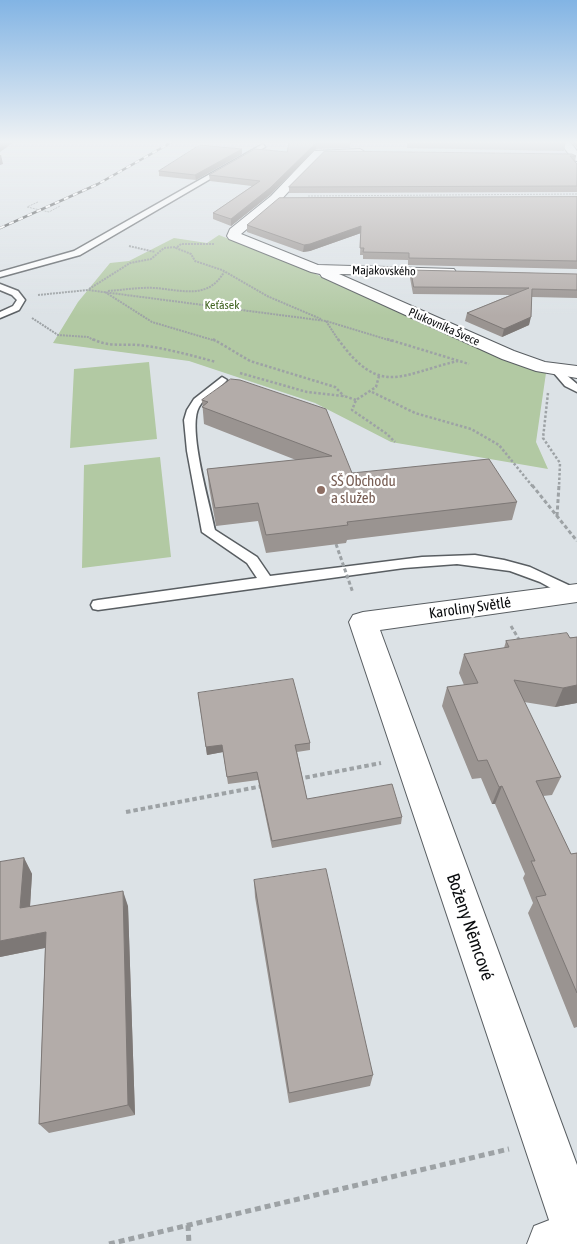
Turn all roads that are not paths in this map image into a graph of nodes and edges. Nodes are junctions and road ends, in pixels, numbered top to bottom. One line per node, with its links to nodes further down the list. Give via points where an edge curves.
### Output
1 (169, 200): 5 (lane, via 77,253)
2 (273, 200): 3 (street, Majakovského, via 233,234 236,238)
3 (316, 269): 4 (street, Majakovského); 8 (street, Plukovníka Švece, via 494,350)
4 (461, 272)
5 (0, 275)
6 (0, 287): 7 (lane, via 16,293 21,300 16,308)
7 (0, 315)
8 (566, 374): 10 (lane)
9 (222, 380): 11 (lane, via 191,411 190,433 209,532 252,560)
10 (577, 389)
11 (266, 581): 12 (lane, via 458,559 520,568); 13 (lane)
12 (575, 594): 14 (street, Karoliny Světlé)
13 (98, 605)
14 (358, 607): 15 (street, Boženy Němcové)
15 (577, 1232)
16 (577, 1238): 17 (street)
17 (552, 1244)

